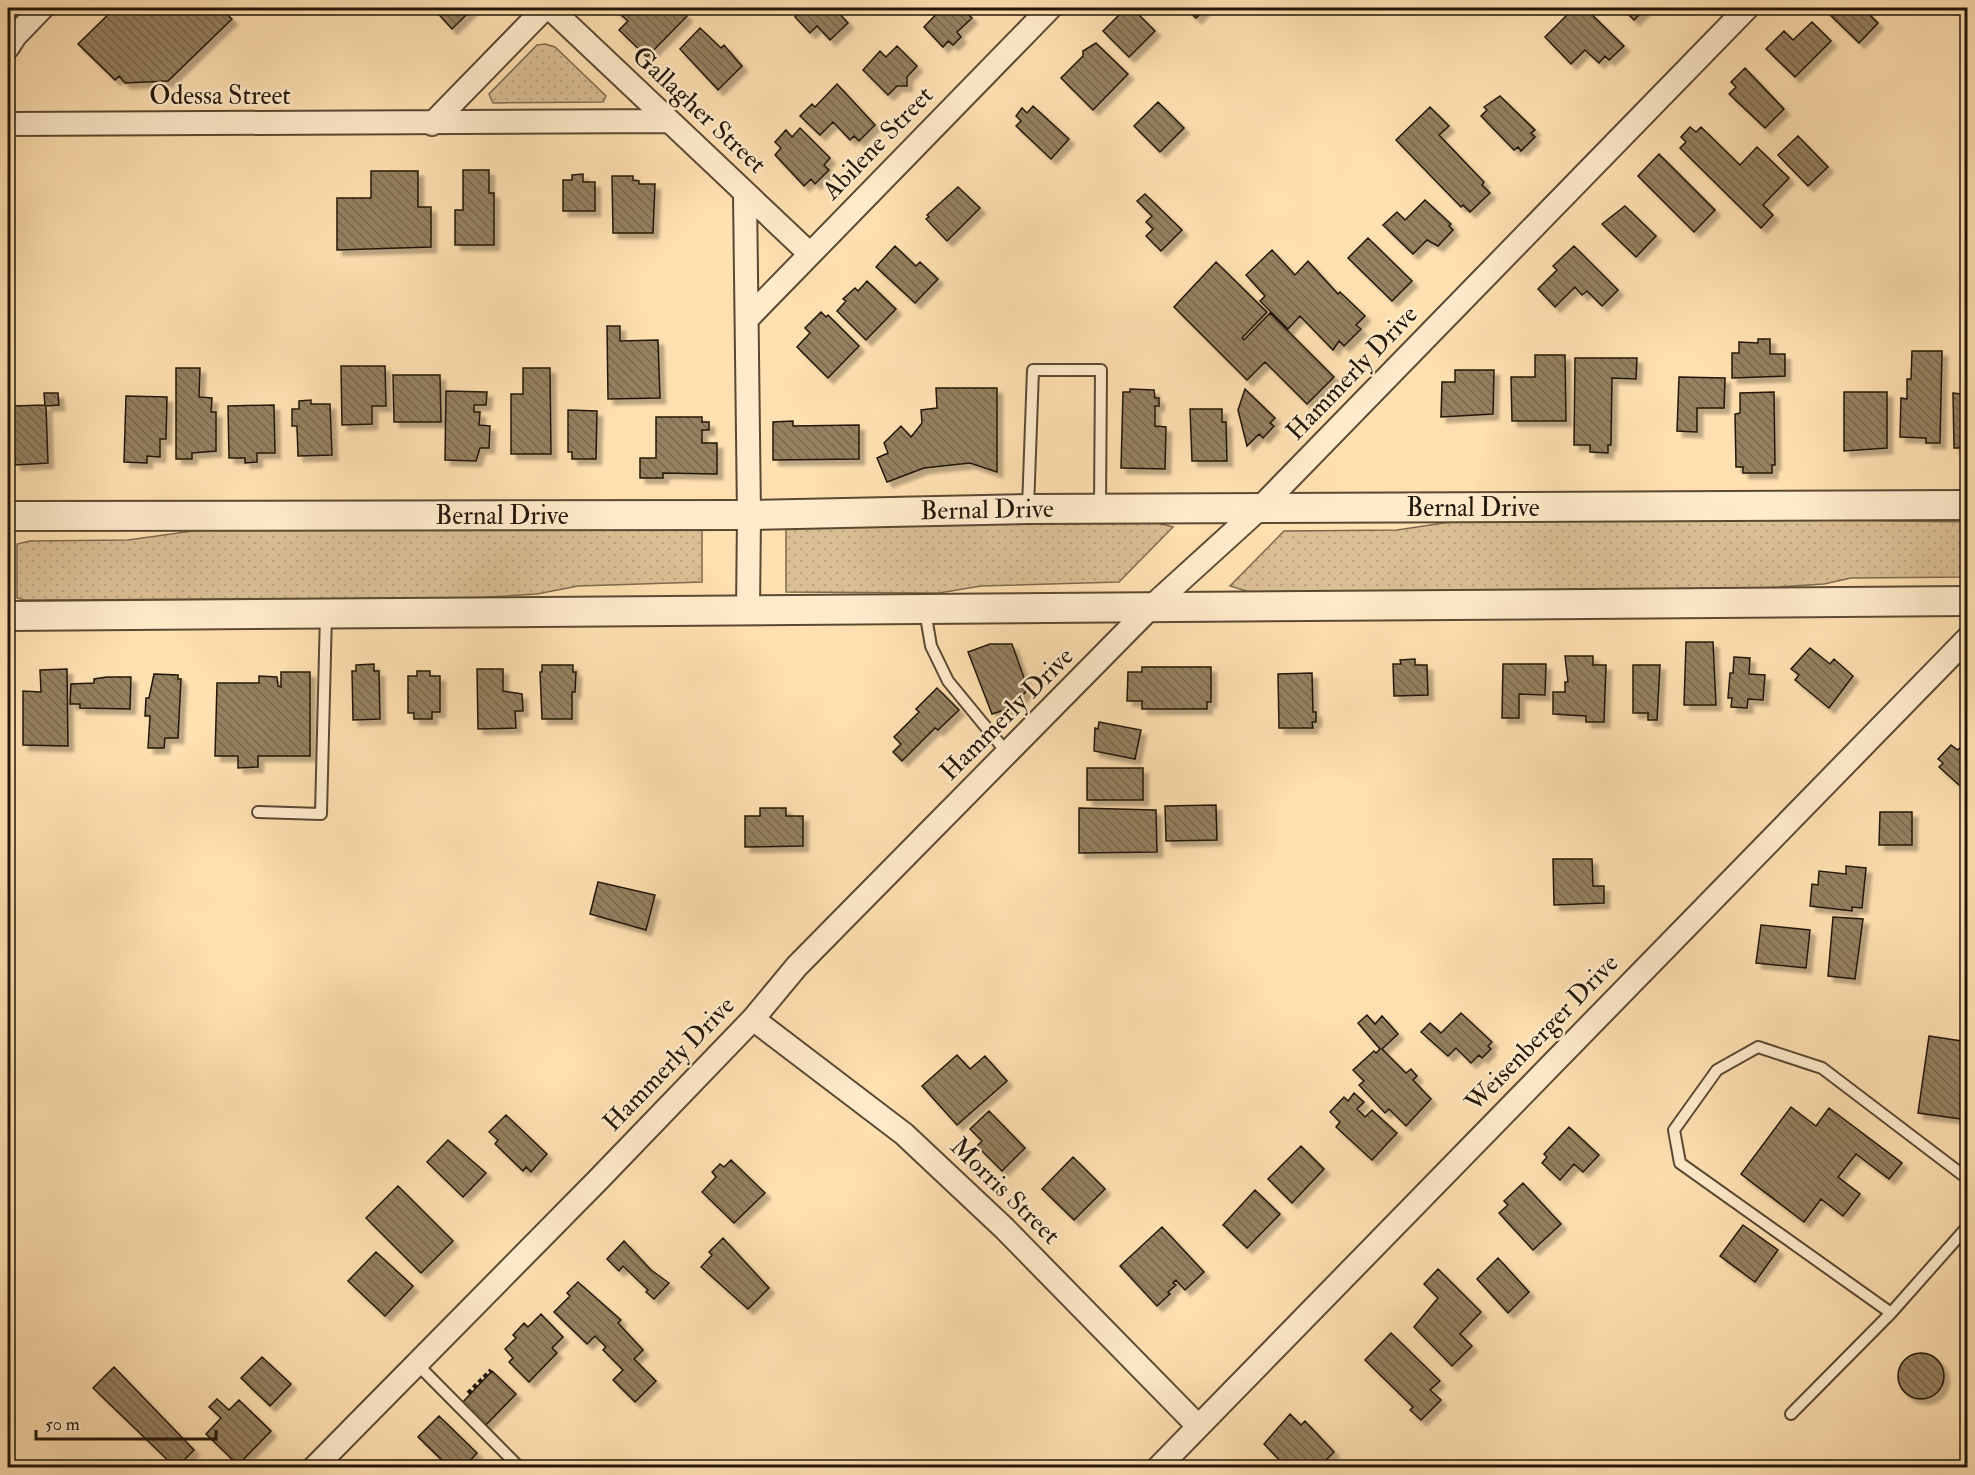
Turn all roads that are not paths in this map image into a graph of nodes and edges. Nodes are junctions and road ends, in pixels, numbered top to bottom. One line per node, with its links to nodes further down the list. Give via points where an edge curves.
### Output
1 (42, 8): 6 (street)
2 (545, 8): 9 (street)
3 (550, 8): 7 (street, Gallagher Street)
4 (1050, 8): 11 (street, Abilene Street)
5 (1747, 8): 15 (street, Hammerly Drive)
6 (8, 47)
7 (669, 121): 9 (street, Odessa Street); 10 (street, Gallagher Street)
8 (8, 124): 9 (street, Odessa Street)
9 (432, 124)
10 (746, 194): 11 (street, Gallagher Street); 12 (street)
11 (810, 254): 12 (street, Abilene Street)
12 (747, 319): 17 (street)
13 (1968, 505): 15 (street, Bernal Drive)
14 (1028, 508): 16 (street, Bernal Drive); 16 (lane, via 1033,370 1101,370); 17 (street, Bernal Drive)
15 (1259, 509): 16 (street, Bernal Drive); 21 (street, Hammerly Drive)
16 (1100, 510)
17 (749, 515): 18 (street, Bernal Drive); 22 (street)
18 (8, 516)
19 (1968, 601): 21 (street)
20 (924, 607): 21 (street); 22 (street); 26 (lane, via 931,646 948,681)
21 (1149, 609): 26 (street, Hammerly Drive)
22 (748, 610): 23 (street)
23 (326, 614): 24 (street); 27 (lane, via 321,814)
24 (8, 616)
25 (1968, 638): 34 (street, Weisenberger Drive)
26 (1008, 754): 28 (street, Hammerly Drive, via 797,966)
27 (258, 812)
28 (753, 1018): 32 (street, Hammerly Drive); 34 (street, Morris Street, via 904,1134 1004,1228)
29 (1968, 1179): 31 (lane, via 1822,1068 1758,1047 1717,1070 1674,1130 1680,1162)
30 (1968, 1226): 31 (lane)
31 (1891, 1313): 33 (lane)
32 (417, 1364): 35 (street, Hammerly Drive); 36 (lane)
33 (1791, 1414)
34 (1198, 1426): 37 (street, Weisenberger Drive)
35 (315, 1467)
36 (520, 1467)
37 (1158, 1467)

